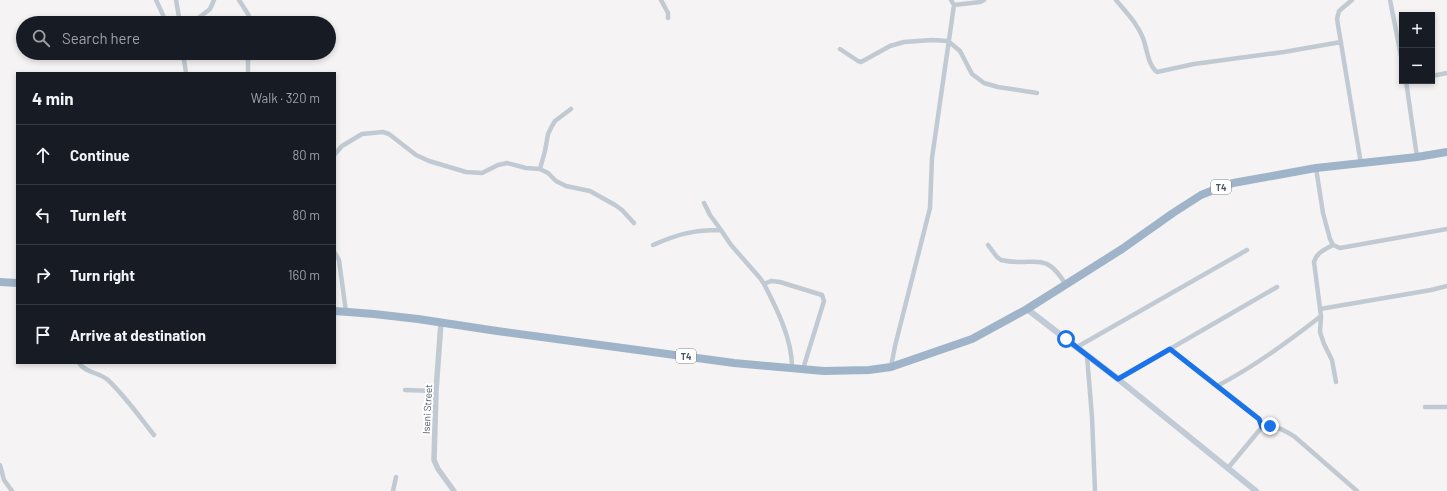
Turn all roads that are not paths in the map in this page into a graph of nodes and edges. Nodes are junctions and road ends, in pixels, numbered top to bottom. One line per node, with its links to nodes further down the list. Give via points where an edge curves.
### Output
1 (156, 0): 11 (street)
2 (176, 0): 12 (street)
3 (214, 0): 13 (street, via 210,9)
4 (239, 0): 14 (street)
5 (661, 0): 15 (street)
6 (984, 0): 10 (street)
7 (1116, 0): 17 (street, via 1132,17 1157,72)
8 (1352, 0): 17 (street, via 1337,15)
9 (1390, 0): 18 (street)
10 (952, 2): 16 (street)
11 (163, 16)
12 (179, 16)
13 (201, 16)
14 (249, 16)
15 (668, 18)
16 (948, 41): 19 (street, via 904,42 890,46 861,62); 27 (street, via 960,51 972,74 984,83); 61 (street, via 932,158 930,208)
17 (1341, 42): 32 (street)
18 (1399, 48)
19 (840, 49)
20 (183, 60): 22 (street)
21 (248, 60): 23 (street)
22 (186, 72)
23 (248, 72)
24 (1447, 73): 25 (street)
25 (1435, 75)
26 (1406, 84): 31 (street)
27 (1037, 93)
28 (571, 109): 34 (street, via 552,126)
29 (1447, 152): 31 (highway, T4)
30 (336, 153): 34 (street, via 349,141 362,134 383,132 390,134 416,155 466,172 482,172 498,164 507,163)
31 (1417, 157): 32 (highway, T4)
32 (1361, 164): 33 (highway, T4)
33 (1316, 168): 41 (street, via 1323,214); 47 (highway, T4, via 1233,183 1201,195)
34 (540, 169): 36 (street, via 566,186 590,191 615,205)
35 (704, 203): 38 (street)
36 (634, 223)
37 (1447, 229): 41 (street, via 1340,248)
38 (721, 230): 39 (street, via 683,233); 46 (street)
39 (653, 245)
40 (988, 245): 47 (street, via 1001,260 1046,263 1059,274)
41 (1333, 245): 51 (street, via 1315,257)
42 (1247, 250): 56 (street)
43 (336, 255): 53 (street, via 339,260)
44 (0, 282): 45 (highway)
45 (16, 283)
46 (764, 284): 60 (street, via 784,328); 62 (street, via 771,281 780,282 822,295 824,298)
47 (1066, 285): 50 (highway, T4)
48 (1447, 286): 51 (street)
49 (1277, 288): 57 (street)
50 (1027, 309): 56 (main road); 61 (highway, T4, via 972,339)
51 (1320, 309): 54 (street)
52 (336, 311): 53 (highway, T4)
53 (346, 312): 55 (highway, T4)
54 (1321, 316): 64 (street, via 1320,332 1332,360); 65 (street, via 1258,363)
55 (441, 322): 60 (highway, T4, via 734,363); 67 (street, Iseni Street)
56 (1077, 347): 58 (main road)
57 (1170, 349): 63 (street); 65 (street)
58 (1087, 356): 63 (main road); 78 (street)
59 (79, 364): 71 (street, via 85,370 108,380 124,396)
60 (792, 368): 62 (highway, T4)
61 (891, 368): 62 (highway, T4, via 824,371)
62 (803, 369)
63 (1118, 379): 73 (main road)
64 (1336, 382)
65 (1217, 386): 70 (street, via 1259,419)
66 (405, 390): 67 (street)
67 (436, 392): 77 (street, Iseni Street, via 434,460)
68 (1447, 406): 69 (street)
69 (1425, 407)
70 (1262, 427): 73 (street); 80 (street, via 1277,427 1290,434)
71 (154, 435)
72 (0, 465): 75 (street, via 4,480)
73 (1228, 468): 79 (main road)
74 (396, 477): 76 (street)
75 (12, 491)
76 (393, 491)
77 (454, 491)
78 (1096, 491)
79 (1256, 491)
80 (1358, 491)

